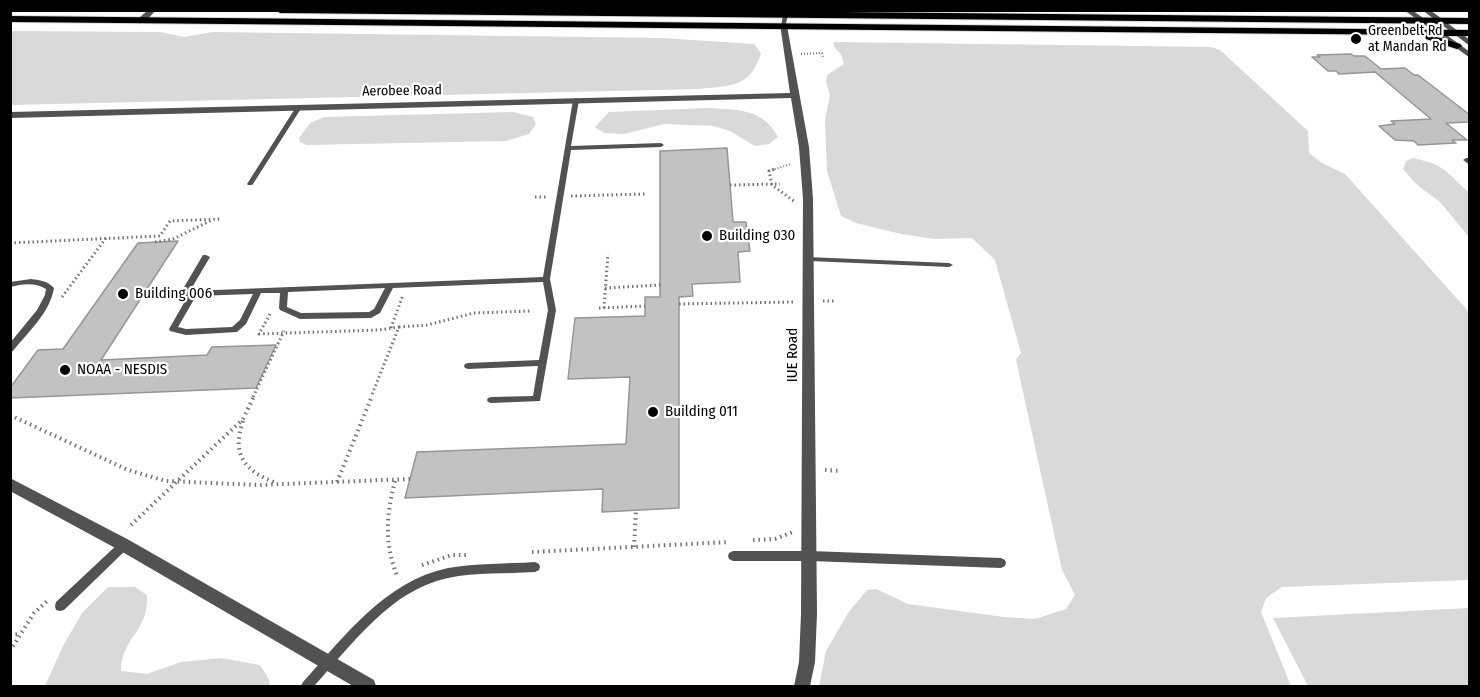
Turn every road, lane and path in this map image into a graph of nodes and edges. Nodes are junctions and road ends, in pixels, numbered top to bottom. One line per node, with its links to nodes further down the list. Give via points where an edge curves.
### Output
1 (153, 10): 11 (street)
2 (280, 10): 5 (main road)
3 (1407, 10): 12 (street)
4 (1425, 10): 13 (street)
5 (444, 11): 6 (main road)
6 (496, 11): 7 (main road)
7 (549, 11): 8 (main road)
8 (569, 11): 9 (main road)
9 (785, 15): 11 (main road); 12 (main road); 15 (main road); 21 (street, IUE Road)
10 (10, 19): 11 (main road)
11 (142, 20)
12 (1420, 20): 13 (main road); 16 (street)
13 (1439, 21): 14 (main road); 17 (street)
14 (1470, 21)
15 (1409, 33): 16 (main road); 20 (main road)
16 (1439, 33): 17 (main road); 20 (street)
17 (1455, 33): 18 (main road); 19 (street)
18 (1470, 33)
19 (1470, 44)
20 (1457, 46): 22 (street)
21 (787, 54): 23 (path, via 822,53); 24 (street, IUE Road)
22 (1470, 56)
23 (823, 57)
24 (794, 94): 25 (street, Aerobee Road); 46 (street, IUE Road, via 804,147)
25 (576, 100): 26 (street, Aerobee Road); 29 (lane)
26 (299, 107): 27 (street, Aerobee Road); 31 (lane)
27 (10, 115)
28 (661, 145): 29 (lane)
29 (568, 148): 48 (lane)
30 (793, 160): 32 (path, via 790,165 769,171)
31 (250, 184)
32 (772, 184): 33 (path); 34 (path); 39 (path, via 795,202)
33 (780, 184)
34 (730, 185)
35 (645, 194): 36 (path)
36 (570, 196)
37 (535, 197): 38 (path)
38 (554, 197)
39 (795, 213)
40 (221, 219): 41 (path)
41 (214, 220): 42 (path, via 173,239); 43 (path, via 170,221 160,236)
42 (155, 242)
43 (10, 243)
44 (608, 254): 52 (path)
45 (206, 257): 56 (lane, via 184,294)
46 (810, 259): 47 (lane); 93 (street, IUE Road)
47 (949, 265)
48 (546, 279): 50 (lane); 70 (lane, via 552,310)
49 (10, 285): 69 (lane, via 31,281 45,284 50,293)
50 (391, 285): 53 (lane); 53 (lane, via 377,311 354,316 294,314 283,308)
51 (661, 285): 52 (path)
52 (605, 288): 63 (path)
53 (284, 290): 54 (lane)
54 (258, 291): 56 (lane); 56 (lane, via 243,322 234,330 173,329)
55 (405, 291): 67 (path)
56 (194, 293)
57 (802, 301): 60 (path)
58 (821, 301): 59 (path)
59 (835, 301)
60 (679, 304)
61 (645, 306): 63 (path)
62 (599, 308): 63 (path)
63 (604, 308)
64 (532, 311): 66 (path, via 474,313 427,325)
65 (270, 314): 68 (path, via 260,334)
66 (399, 327): 67 (path); 79 (path)
67 (391, 328): 68 (path)
68 (283, 332): 74 (path)
69 (10, 349)
70 (543, 363): 71 (lane); 72 (lane, via 537,399)
71 (468, 366)
72 (491, 400)
73 (10, 415): 80 (path, via 128,470)
74 (243, 419): 80 (path); 82 (path, via 238,431 239,454 254,474)
75 (823, 470): 76 (path)
76 (841, 471)
77 (410, 479): 78 (path)
78 (395, 480): 79 (path); 98 (path, via 387,511 386,540)
79 (336, 482): 82 (path)
80 (177, 483): 82 (path); 84 (path)
81 (10, 484): 88 (street)
82 (280, 485)
83 (636, 510): 89 (path)
84 (131, 525)
85 (794, 531): 87 (path, via 775,539)
86 (740, 541): 89 (path)
87 (752, 541)
88 (124, 545): 101 (lane); 105 (street)
89 (634, 547): 90 (path)
90 (522, 552)
91 (477, 554): 96 (path, via 452,555)
92 (733, 556): 93 (lane)
93 (810, 556): 94 (lane); 108 (street, IUE Road, via 807,662)
94 (1001, 563)
95 (535, 567): 105 (lane, via 446,573 403,590)
96 (417, 568)
97 (407, 573): 98 (path)
98 (398, 578): 99 (path)
99 (389, 585)
100 (51, 598): 102 (path, via 34,613)
101 (60, 606)
102 (20, 634): 103 (path); 104 (path)
103 (10, 635)
104 (10, 651)
105 (329, 662): 106 (lane); 107 (street)
106 (307, 687)
107 (368, 687)
108 (802, 687)

